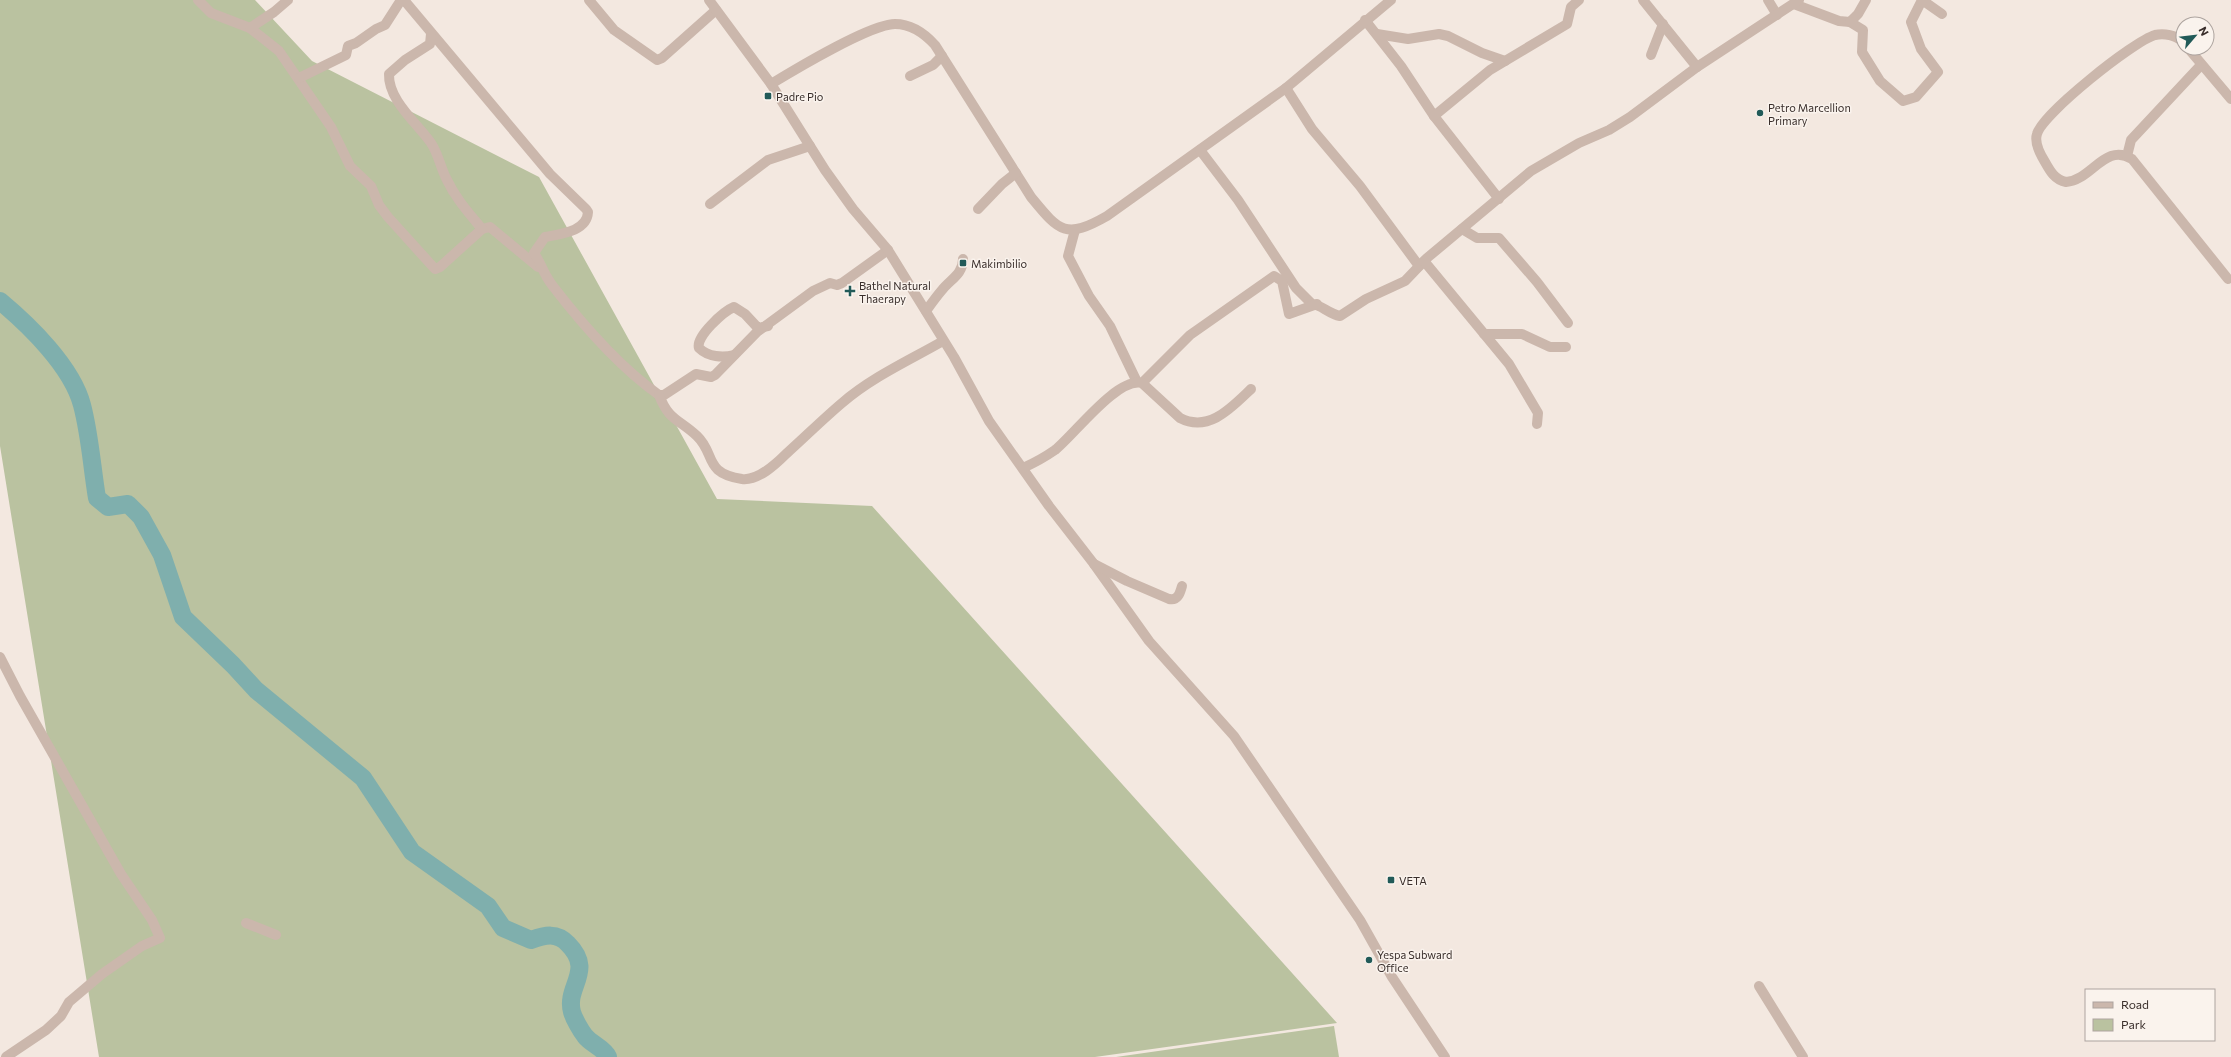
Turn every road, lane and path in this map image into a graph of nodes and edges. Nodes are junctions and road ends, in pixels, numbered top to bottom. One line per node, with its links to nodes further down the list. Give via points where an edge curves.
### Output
1 (198, 0): 19 (street, via 211,13)
2 (288, 0): 19 (street)
3 (402, 0): 20 (street); 30 (street, via 385,25 348,46 346,55)
4 (589, 0): 13 (street, via 614,30 656,60 662,58)
5 (709, 0): 13 (street)
6 (1391, 0): 16 (street)
7 (1643, 0): 18 (street)
8 (1768, 0): 15 (street)
9 (1866, 0): 17 (street)
10 (1922, 0): 14 (street); 17 (street, via 1911,22 1921,49 1938,72 1916,97 1903,101 1880,81 1862,52 1863,30)
11 (1571, 2): 26 (street, via 1567,24)
12 (1796, 2): 15 (street); 17 (street, via 1839,21)
13 (716, 10): 31 (street)
14 (1942, 14)
15 (1777, 15): 28 (street)
16 (1365, 20): 21 (street); 32 (street)
17 (1850, 22)
18 (1663, 24): 23 (street); 28 (street)
19 (250, 28): 30 (street, via 279,51)
20 (431, 34): 42 (street, via 430,44 389,74 389,82 398,101 432,144 438,163 458,201); 48 (street, via 545,169 588,212 585,220 572,232 545,237 534,253 540,262)
21 (1377, 34): 26 (street, via 1408,39 1439,34); 34 (street)
22 (2175, 37): 37 (street, via 2163,34 2152,36 2140,43 2076,90 2042,124 2037,134 2037,145 2043,160 2053,174 2063,182 2075,180 2111,155)
23 (1651, 55)
24 (942, 56): 29 (street, via 933,65); 31 (street, via 928,38 916,30 891,24 866,33); 38 (street)
25 (2194, 56): 27 (street)
26 (1505, 60): 34 (street, via 1476,80)
27 (2201, 65): 33 (street); 37 (street, via 2131,140)
28 (1697, 67): 39 (street, via 1630,117 1538,167)
29 (910, 76)
30 (299, 78): 42 (street, via 331,128 350,166 371,186 378,204 388,217 435,269)
31 (771, 84): 35 (street)
32 (1286, 88): 36 (street); 47 (street, via 1312,129)
33 (2231, 99)
34 (1434, 116): 39 (street)
35 (810, 146): 40 (street, via 768,160); 45 (street, via 853,209)
36 (1200, 150): 44 (street, via 1107,216); 50 (street, via 1238,200 1296,288 1312,304)
37 (2127, 156): 49 (street, via 2144,173)
38 (1016, 173): 41 (street); 44 (street, via 1050,220 1061,228)
39 (1499, 199): 43 (street)
40 (710, 204)
41 (978, 209)
42 (482, 229): 48 (street, via 493,228)
43 (1462, 229): 47 (street); 52 (street, via 1477,238 1499,238)
44 (1075, 230): 58 (street, via 1068,256)
45 (888, 250): 51 (street); 53 (street, via 842,283 825,285 813,291)
46 (963, 259): 51 (street, via 963,266 958,275 942,289)
47 (1422, 264): 50 (street, via 1398,286 1383,290 1340,316 1327,312); 54 (street)
48 (540, 268): 60 (street, via 599,341)
49 (2228, 279)
50 (1317, 304): 58 (street, via 1289,314 1282,281 1274,276 1190,335)
51 (926, 311): 55 (street)
52 (1568, 323)
53 (768, 326): 57 (street, via 758,332); 57 (street, via 758,328 734,307 720,315 698,341 700,350 711,354 725,358)
54 (1484, 334): 56 (street, via 1522,334 1550,348); 61 (street, via 1509,364 1538,413)
55 (943, 341): 60 (street, via 877,378 843,402 778,461 748,479 716,469 700,439 670,417); 62 (street, via 989,421)
56 (1566, 347)
57 (736, 354): 60 (street, via 715,375 711,377 696,374 664,395)
58 (1140, 382): 59 (street, via 1180,418 1199,422 1224,414); 62 (street, via 1130,382 1122,387 1055,450)
59 (1251, 389)
60 (659, 395)
61 (1537, 424)
62 (1023, 468): 63 (street)
63 (1094, 564): 64 (street, via 1169,599 1175,599); 70 (street, via 1149,641 1234,736 1360,920 1392,977)
64 (1182, 586)
65 (0, 657): 69 (street, via 121,874 152,920 160,938 142,946 102,974 69,1002 61,1016 46,1030)
66 (246, 923): 67 (street)
67 (276, 935)
68 (1759, 986): 71 (street)
69 (6, 1057)
70 (1445, 1057)
71 (1803, 1057)

